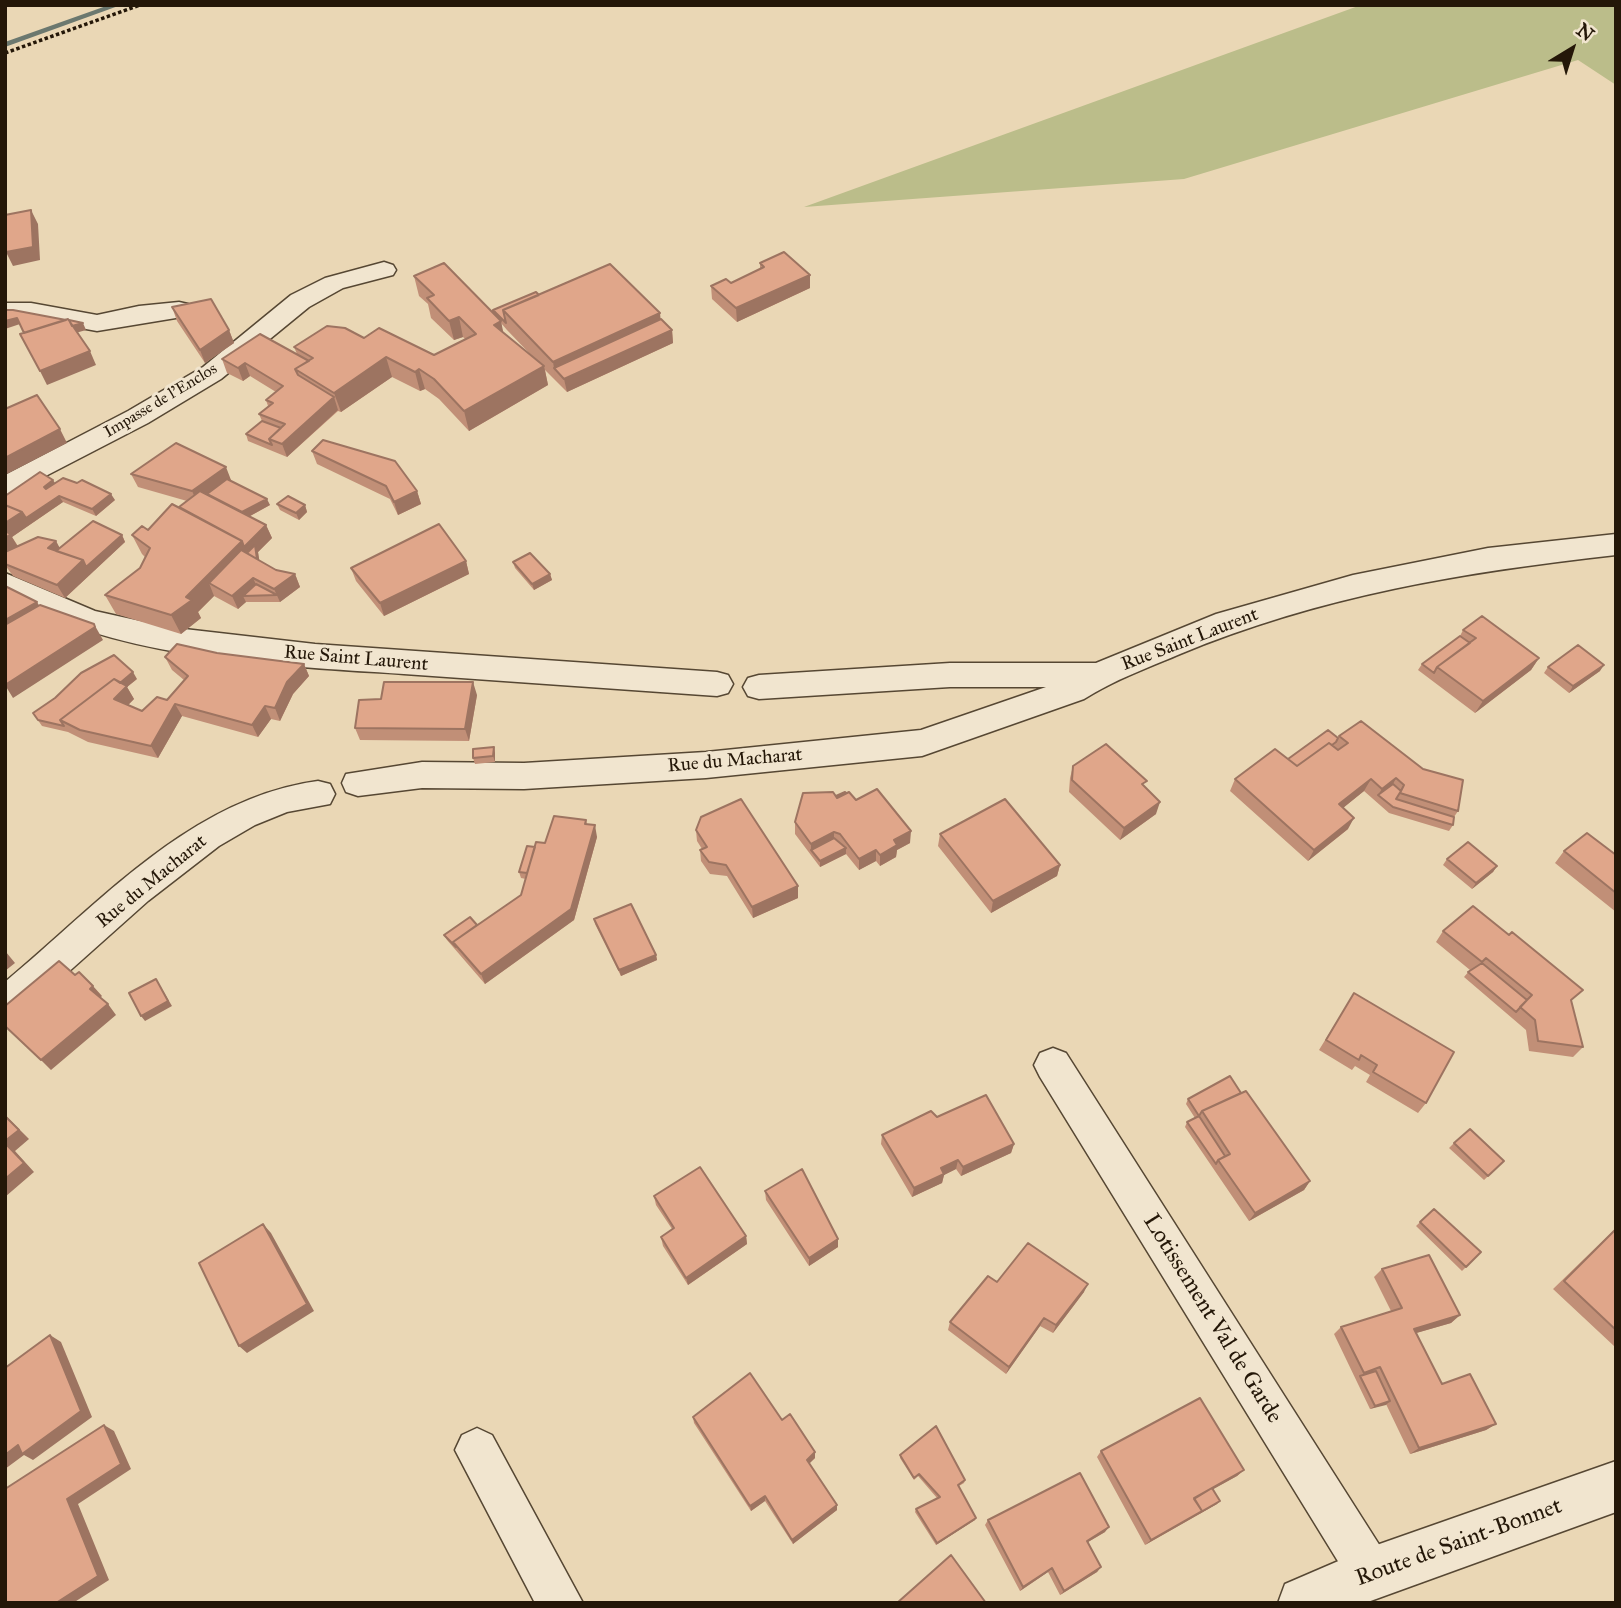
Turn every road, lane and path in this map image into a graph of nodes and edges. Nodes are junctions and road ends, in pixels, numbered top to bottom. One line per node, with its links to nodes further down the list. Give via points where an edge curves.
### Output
1 (140, 5): 2 (path)
2 (5, 53)
3 (384, 270): 6 (street, Impasse de l'Enclos, via 334,283 300,301 212,373)
4 (179, 310): 5 (street, via 97,323)
5 (5, 311)
6 (5, 487)
7 (1616, 544): 9 (street, Rue Saint Laurent, via 1489,559 1353,586 1227,622)
8 (5, 584): 10 (street, Rue Saint Laurent, via 90,621 167,639 315,656)
9 (1098, 675): 11 (street, Rue Saint Laurent, via 950,675); 12 (street, Rue du Macharat, via 1073,690 922,743 706,765 524,776 422,775)
10 (717, 684)
11 (759, 687)
12 (358, 783)
13 (318, 794): 14 (street, Rue du Macharat, via 283,799 226,824 134,894)
14 (5, 1005)
15 (1053, 1065): 18 (street, Lotissement Val de Garde)
16 (477, 1450): 19 (street)
17 (1616, 1486): 18 (street, Route de Saint-Bonnet)
18 (1371, 1573): 20 (street, Route de Saint-Bonnet)
19 (561, 1603)
20 (1304, 1603)

